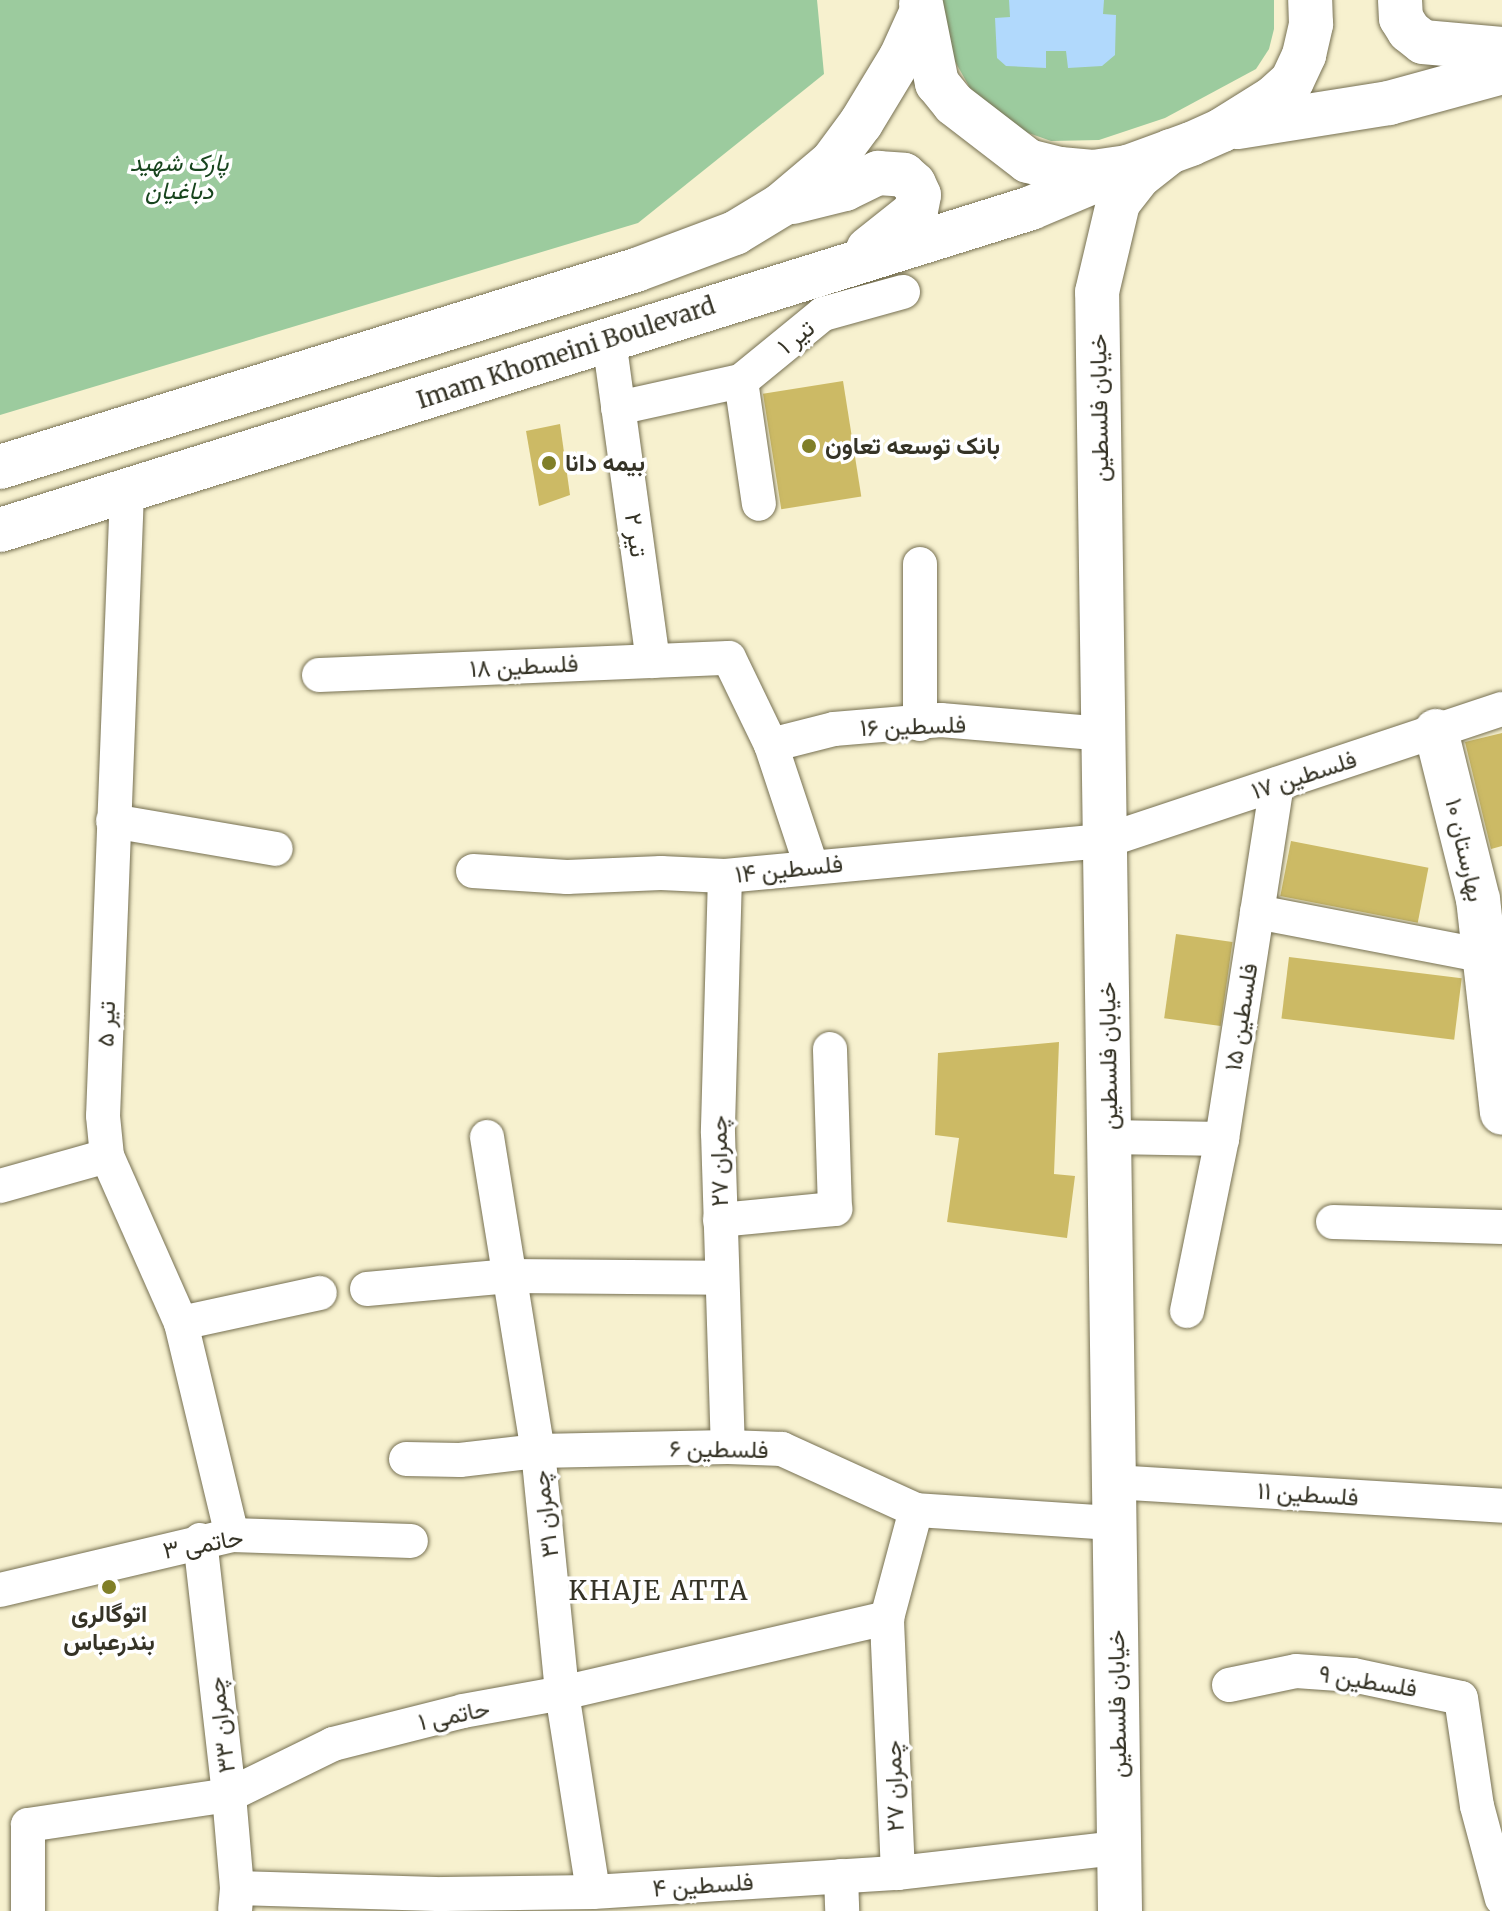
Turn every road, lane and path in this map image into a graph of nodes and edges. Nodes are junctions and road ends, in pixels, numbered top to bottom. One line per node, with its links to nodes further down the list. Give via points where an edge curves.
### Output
1 (1310, 0): 6 (main road, via 1311,24 1292,81)
2 (1400, 0): 4 (main road, via 1401,18 1423,42)
3 (921, 7): 7 (main road, via 937,83 954,104 1028,161 1093,172); 8 (main road, via 901,57 861,123 832,162)
4 (1502, 49)
5 (1502, 72): 6 (main road, via 1389,103)
6 (1222, 130): 7 (main road, via 1173,150)
7 (1123, 185): 9 (main road, Imam Khomeini Boulevard); 24 (main road, خیابان فلسطین, via 1097,292)
8 (781, 205): 9 (main road, via 845,189 878,173 904,175 919,195 916,211); 14 (main road, via 735,233 636,270)
9 (855, 262): 11 (main road, Imam Khomeini Boulevard)
10 (903, 292): 12 (street, تیر ۱, via 823,314)
11 (609, 340): 13 (street, تیر ۲); 15 (main road, Imam Khomeini Boulevard)
12 (741, 381): 13 (street, تیر ۱); 16 (street)
13 (618, 408): 19 (street, تیر ۲)
14 (0, 467)
15 (127, 492): 17 (main road, Imam Khomeini Boulevard); 27 (street, تیر ۵)
16 (759, 504)
17 (0, 530)
18 (920, 564): 22 (street)
19 (653, 661): 20 (street, فلسطین ۱۸); 25 (street, فلسطین ۱۸, via 729,658)
20 (319, 675)
21 (1502, 709): 23 (street, فلسطین ۱۷)
22 (920, 724): 24 (street, فلسطین ۱۶, via 941,720); 25 (street, فلسطین ۱۶, via 834,729)
23 (1436, 731): 26 (street, فلسطین ۱۷); 34 (main road, بهارستان ۱۰, via 1478,899)
24 (1103, 734): 28 (main road, خیابان فلسطین)
25 (771, 745): 30 (street)
26 (1277, 784): 28 (street, فلسطین ۱۷); 33 (street, فلسطین ۱۵)
27 (113, 821): 29 (street); 40 (street, تیر ۵, via 103,1116)
28 (1105, 841): 30 (street, فلسطین ۱۴); 38 (main road, خیابان فلسطین)
29 (276, 849)
30 (811, 865): 32 (street, فلسطین ۱۴)
31 (473, 871): 32 (street, فلسطین ۱۴, via 567,877)
32 (725, 876): 42 (street, چمران ۲۷)
33 (1257, 912): 34 (street); 39 (street, فلسطین ۱۵)
34 (1485, 956): 36 (main road, بهارستان ۱۰)
35 (830, 1049): 42 (street, via 835,1209)
36 (1502, 1113)
37 (487, 1137): 45 (street, چمران ۳۱)
38 (1110, 1137): 39 (street); 54 (main road, خیابان فلسطین)
39 (1222, 1139): 49 (street, فلسطین ۱۵)
40 (107, 1156): 41 (street); 50 (street, تیر ۵)
41 (0, 1186)
42 (720, 1220): 46 (street, چمران ۲۷)
43 (1333, 1222): 44 (street)
44 (1502, 1227)
45 (509, 1276): 46 (street); 47 (street); 52 (street, چمران ۳۱)
46 (721, 1278): 51 (street, چمران ۲۷)
47 (367, 1289)
48 (320, 1293): 50 (street)
49 (1187, 1311)
50 (181, 1323): 57 (street, تیر ۵)
51 (728, 1447): 52 (street, فلسطین ۶); 56 (street, فلسطین ۶, via 782,1449)
52 (538, 1451): 53 (street, فلسطین ۶, via 460,1460); 62 (street, چمران ۳۱)
53 (406, 1459)
54 (1114, 1503): 55 (street, فلسطین ۱۱); 56 (street, فلسطین ۶); 64 (main road, خیابان فلسطین)
55 (1502, 1506)
56 (916, 1510): 60 (street, چمران ۲۷)
57 (216, 1537): 58 (street, حاتمی ۳); 59 (street, حاتمی ۳); 63 (street, چمران ۳۳)
58 (411, 1541)
59 (0, 1590)
60 (887, 1618): 62 (street, حاتمی ۱); 65 (street, چمران ۲۷)
61 (1229, 1685): 68 (street, فلسطین ۹, via 1296,1671 1353,1675 1461,1698 1477,1806)
62 (562, 1693): 63 (street, حاتمی ۱, via 333,1744); 67 (street, چمران ۳۱)
63 (229, 1795): 69 (street, چمران ۳۳); 71 (street, حاتمی ۱, via 28,1825)
64 (1119, 1848): 65 (street, فلسطین ۴); 73 (main road, خیابان فلسطین)
65 (898, 1873): 66 (street, فلسطین ۴)
66 (841, 1876): 67 (street, فلسطین ۴); 72 (street)
67 (593, 1892): 70 (street, فلسطین ۴)
68 (1502, 1899)
69 (236, 1900): 70 (street, فلسطین ۴)
70 (548, 1902)
71 (18, 1906)
72 (842, 1911)
73 (1120, 1911)

